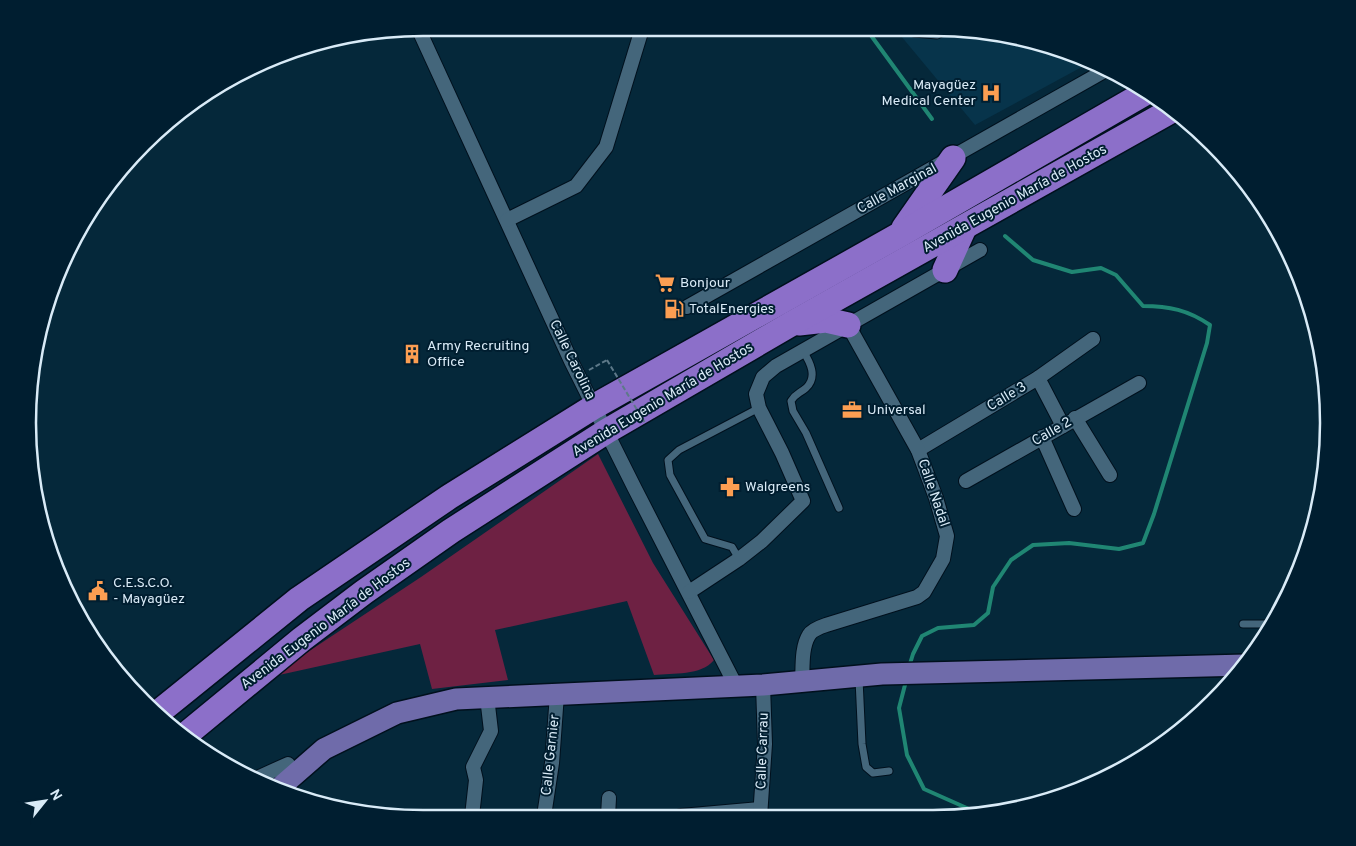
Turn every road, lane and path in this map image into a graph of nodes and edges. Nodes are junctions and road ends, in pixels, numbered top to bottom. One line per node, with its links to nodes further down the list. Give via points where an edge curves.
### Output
1 (422, 36): 7 (street, Calle Carolina)
2 (640, 36): 7 (street, via 606,147 576,186)
3 (1099, 74): 6 (street, Calle Marginal)
4 (1140, 96): 9 (highway, Avenida Eugenio María de Hostos)
5 (1165, 114): 8 (highway, Avenida Eugenio María de Hostos)
6 (953, 158): 9 (highway); 12 (street, Calle Marginal)
7 (507, 220): 20 (street, Calle Carolina)
8 (964, 228): 11 (highway); 13 (highway, Avenida Eugenio María de Hostos)
9 (900, 234): 20 (highway, Avenida Eugenio María de Hostos)
10 (980, 250): 11 (street)
11 (945, 270): 14 (street)
12 (687, 307)
13 (791, 324): 14 (highway, via 826,320); 25 (highway, Avenida Eugenio María de Hostos)
14 (848, 326): 16 (street); 27 (street, Calle Nadal)
15 (1093, 339): 18 (street, Calle 3)
16 (803, 351): 21 (street, via 762,377 756,394); 30 (lane, via 811,364 813,377 807,387 796,393 792,406)
17 (593, 368): 23 (path, bridge, via 607,360)
18 (1038, 378): 24 (street); 27 (street, Calle 3)
19 (1139, 383): 22 (street, Calle 2)
20 (595, 406): 25 (street, Calle Carolina); 43 (highway, Avenida Eugenio María de Hostos, via 449,497 298,599)
21 (759, 408): 32 (street, via 803,501 762,542); 32 (lane, via 679,450 668,460 670,475 705,539 732,547)
22 (1075, 418): 24 (street, Calle 2); 28 (street)
23 (645, 423)
24 (1063, 426): 26 (street, Calle 2)
25 (607, 431): 33 (street, Calle Carolina); 44 (highway, Avenida Eugenio María de Hostos, via 451,531 364,592)
26 (1042, 437): 29 (street, Calle 2); 31 (street)
27 (918, 450): 38 (street, Calle Nadal, via 947,536 943,559 924,592 917,597 826,625 809,634)
28 (1110, 475)
29 (966, 481)
30 (839, 508)
31 (1074, 509)
32 (739, 559): 33 (street)
33 (689, 592): 40 (street, Calle Carolina)
34 (1242, 624): 35 (lane)
35 (1263, 624)
36 (1234, 665): 37 (main road)
37 (858, 676): 38 (main road); 46 (lane, via 866,767 870,771)
38 (802, 682): 39 (main road)
39 (763, 685): 40 (main road); 53 (street, Calle Carrau, via 765,744)
40 (736, 686): 41 (main road)
41 (557, 694): 42 (main road); 51 (street, Calle Garnier)
42 (487, 698): 48 (main road, via 456,699 397,713 324,749); 50 (street, via 491,731 473,767 476,780)
43 (163, 709)
44 (189, 731)
45 (288, 764): 47 (street)
46 (889, 770)
47 (264, 775)
48 (284, 784)
49 (610, 798): 52 (street)
50 (473, 810)
51 (545, 810)
52 (609, 810)
53 (760, 810)

